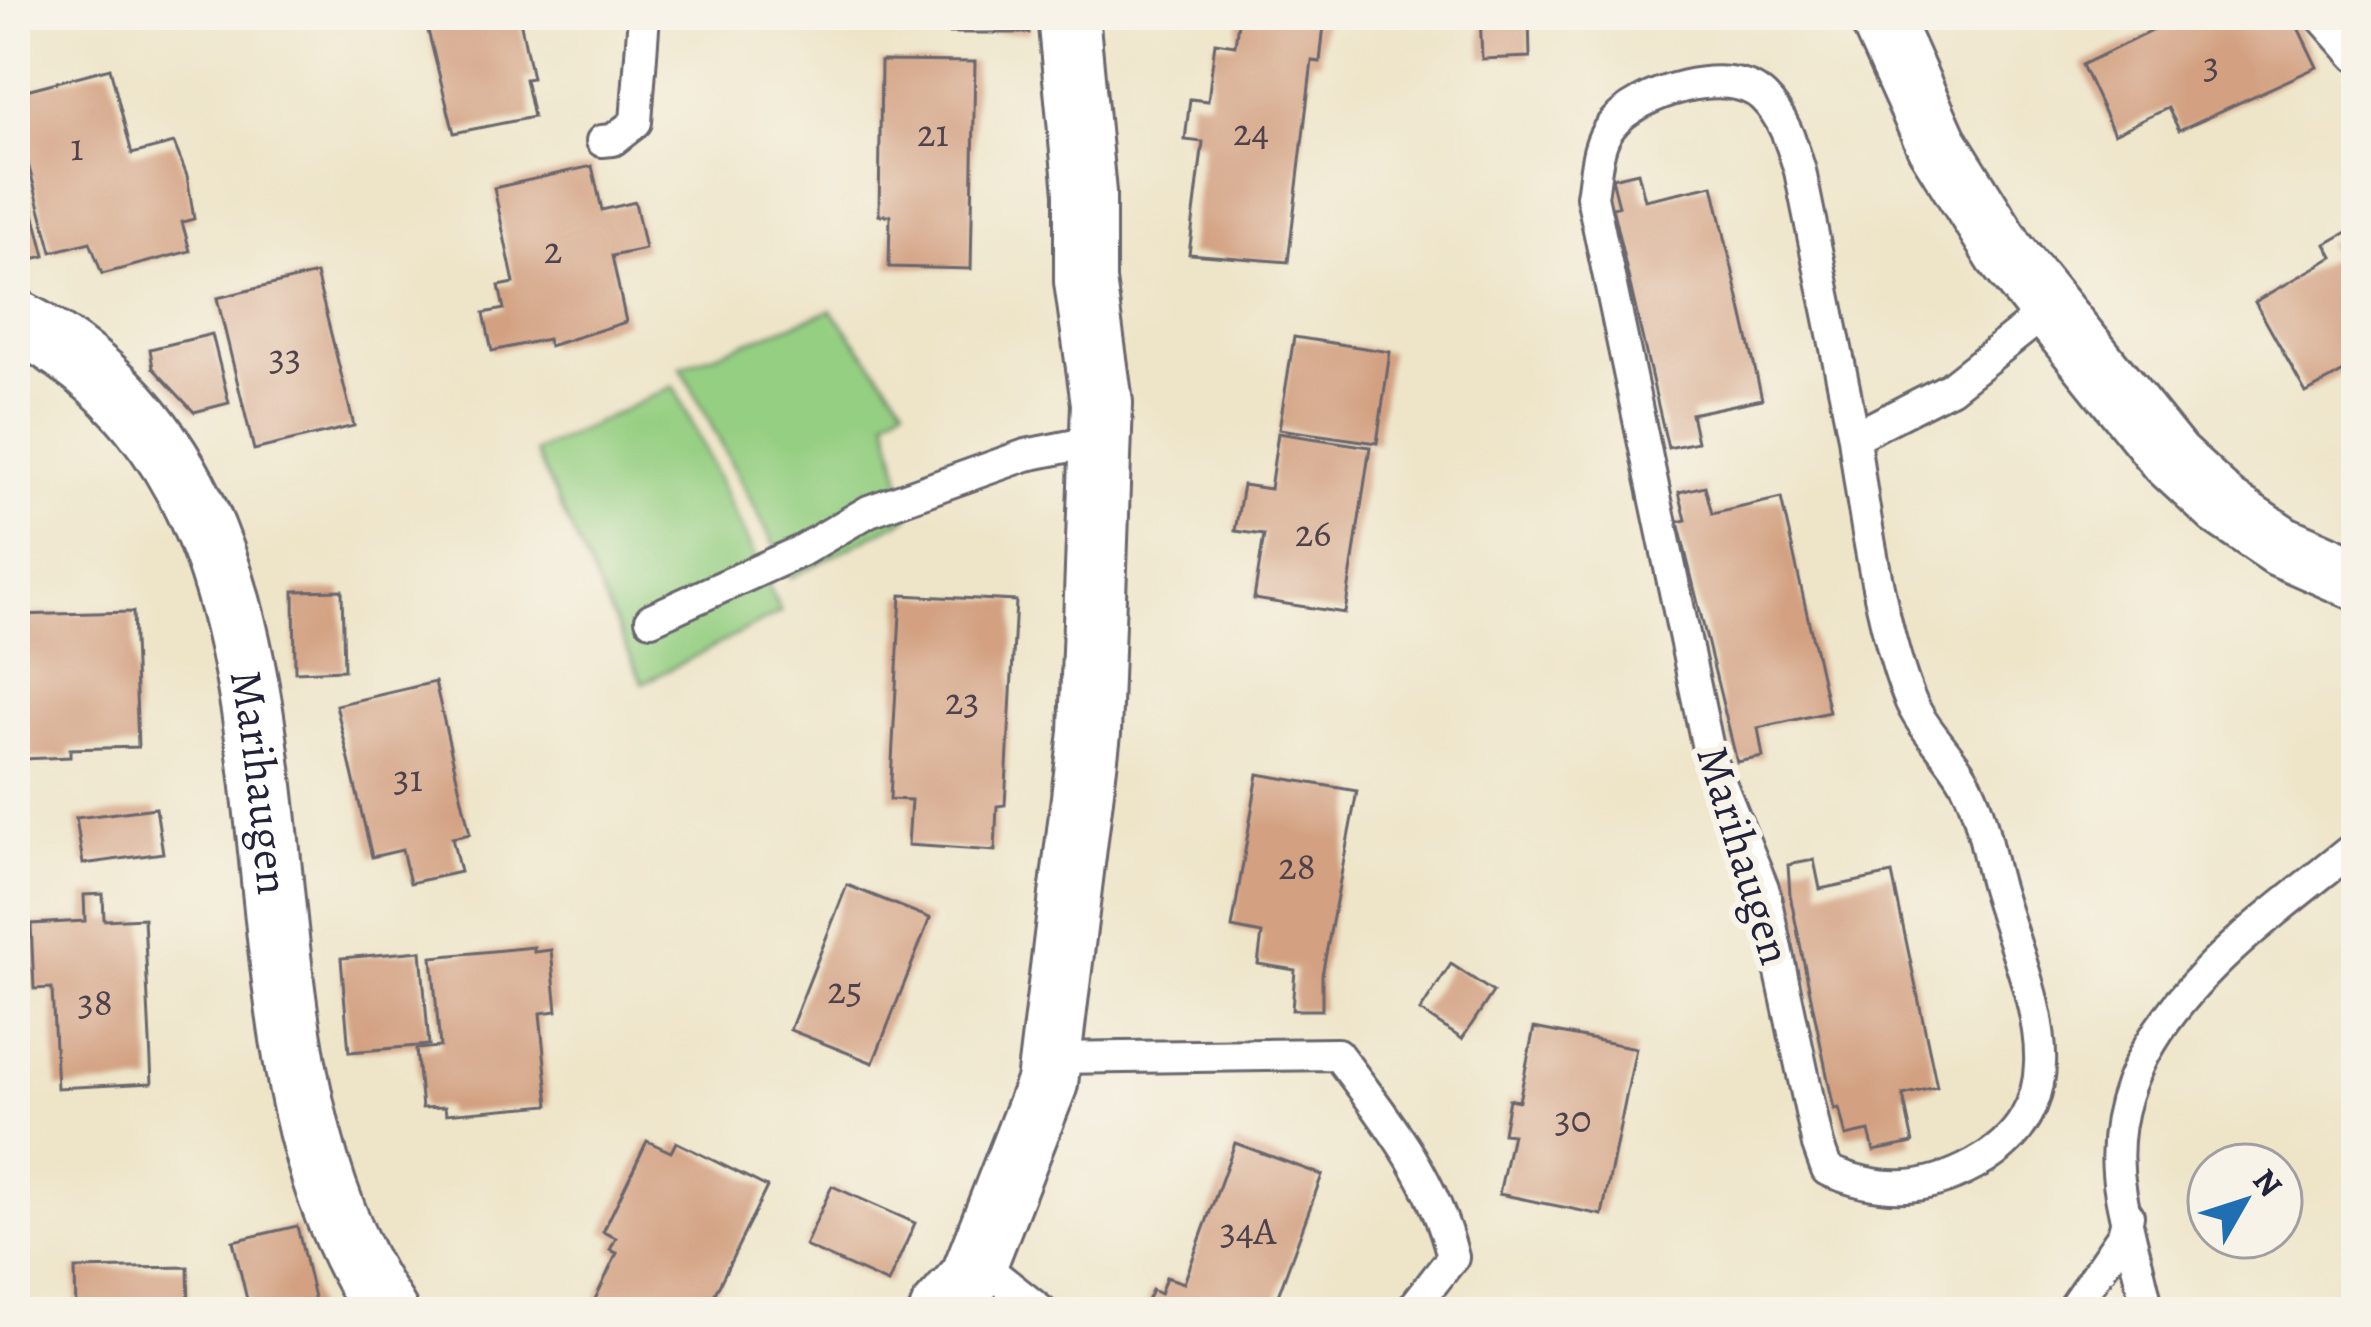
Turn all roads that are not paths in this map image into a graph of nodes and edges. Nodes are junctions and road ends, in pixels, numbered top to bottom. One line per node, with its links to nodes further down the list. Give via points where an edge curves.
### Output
1 (644, 15): 6 (lane, via 636,122)
2 (1068, 15): 10 (street)
3 (1879, 15): 7 (street, via 1937,144)
4 (2320, 15): 5 (lane)
5 (2356, 56)
6 (602, 141)
7 (2047, 310): 9 (lane, via 1950,388); 11 (street, via 2171,459 2222,506 2282,546)
8 (15, 320): 17 (street, Marihaugen, via 98,372 126,400 169,452 212,544 234,615 298,1091 336,1219)
9 (1855, 437): 9 (lane, Marihaugen, via 1787,130 1746,86 1722,82 1640,102 1602,143 1592,196 1710,758 1763,888 1827,1170 1863,1186 1914,1188 2002,1150 2032,1107 2043,1042 1965,781 1908,694 1863,507)
10 (1101, 440): 12 (lane, via 1026,455 868,511); 14 (street, via 1090,733)
11 (2356, 579)
12 (651, 620)
13 (2356, 847): 15 (lane, via 2211,970 2140,1054 2120,1148)
14 (1052, 1058): 16 (street); 20 (lane, via 1337,1054 1420,1164 1443,1217 1453,1257)
15 (2128, 1216): 21 (lane); 22 (lane)
16 (976, 1259): 18 (street); 19 (lane)
17 (388, 1312)
18 (940, 1312)
19 (1042, 1312)
20 (1410, 1312)
21 (2070, 1312)
22 (2148, 1312)

